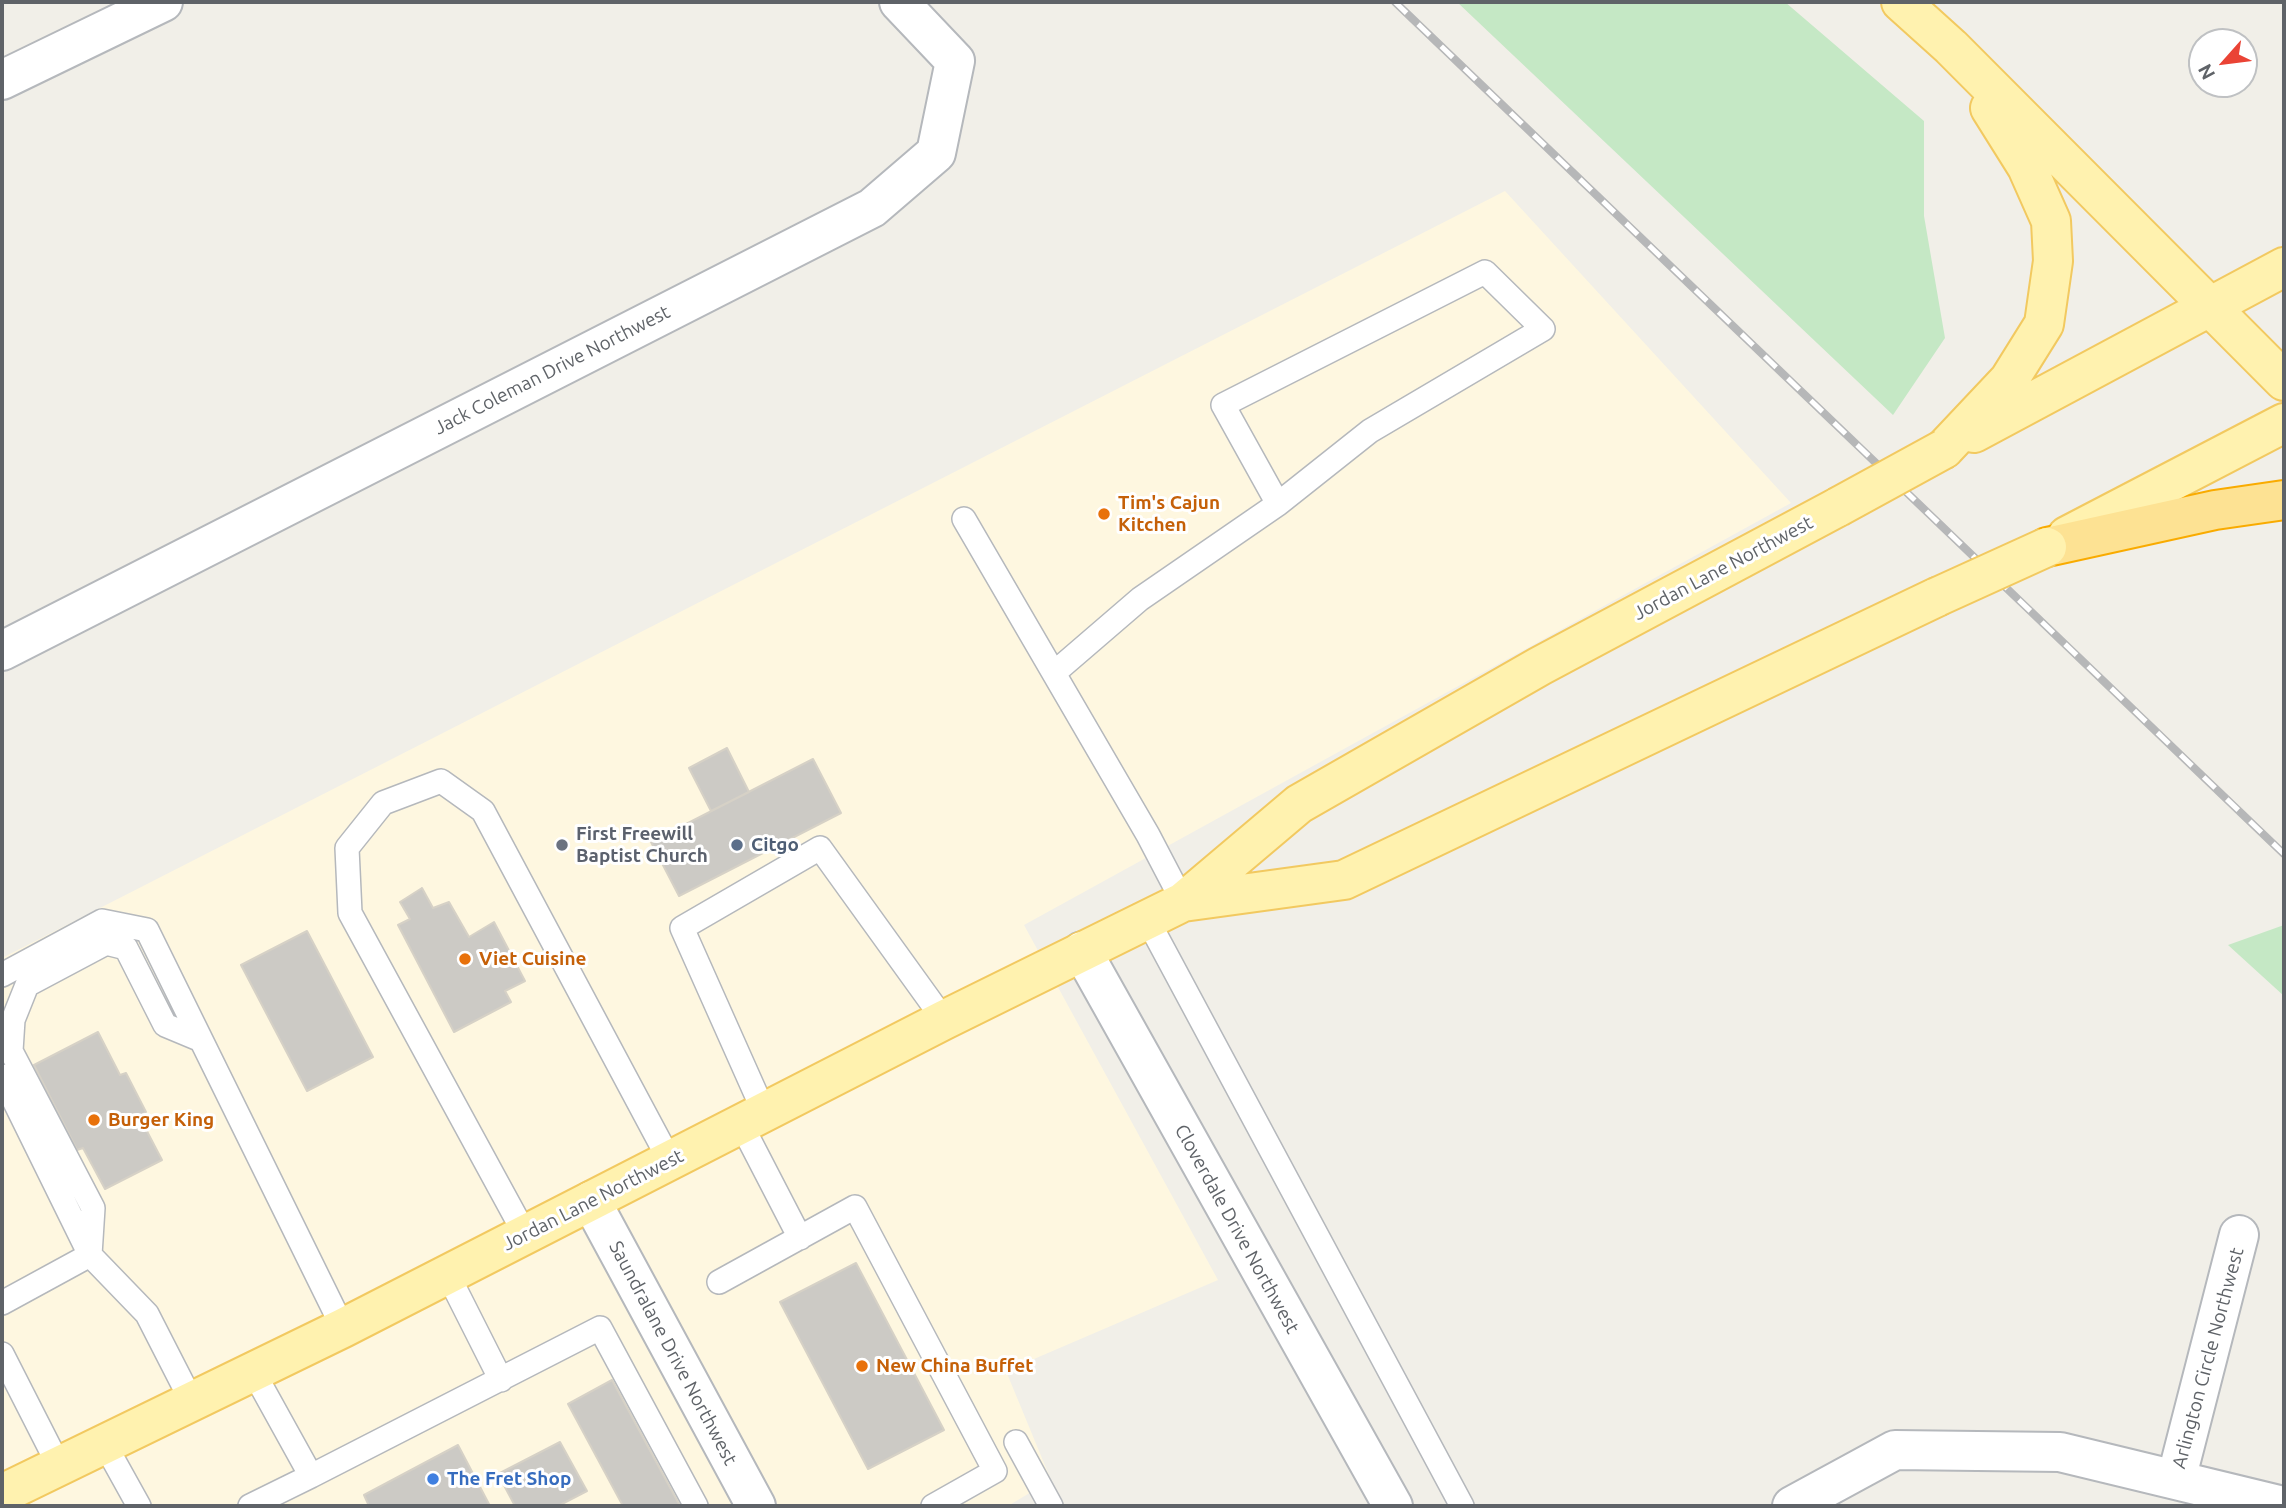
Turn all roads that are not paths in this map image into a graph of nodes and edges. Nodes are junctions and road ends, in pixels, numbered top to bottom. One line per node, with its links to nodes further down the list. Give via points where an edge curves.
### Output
1 (163, 2): 5 (street)
2 (899, 2): 15 (street, Jack Coleman Drive Northwest, via 955,61 936,153 872,208)
3 (1901, 2): 4 (main road)
4 (1951, 47): 7 (main road); 10 (main road, via 2027,167 2051,221 2053,261 2044,324 2009,380)
5 (2, 80)
6 (2284, 267): 7 (main road, Jordan Lane Northwest)
7 (2210, 306): 8 (main road); 10 (main road, Jordan Lane Northwest)
8 (2284, 381)
9 (2284, 423): 14 (main road, Jordan Lane Northwest)
10 (1944, 449): 17 (main road, Jordan Lane Northwest, bridge, via 1540,666 1299,804)
11 (2284, 500): 14 (highway, via 2215,510)
12 (1278, 504): 12 (lane, via 1370,431 1543,329 1485,272 1223,405); 16 (lane, via 1140,599)
13 (964, 519): 16 (lane)
14 (2047, 547): 17 (main road, Jordan Lane Northwest, bridge, via 1344,880)
15 (2, 651)
16 (1054, 673): 17 (lane)
17 (1183, 902): 18 (main road, Jordan Lane Northwest)
18 (1147, 919): 19 (main road, Jordan Lane Northwest); 52 (lane)
19 (1082, 951): 21 (main road, Jordan Lane Northwest); 51 (street, Cloverdale Drive Northwest)
20 (2, 975): 22 (lane, via 102,921 146,930)
21 (944, 1020): 24 (main road, Jordan Lane Northwest); 24 (lane, via 820,848 682,928)
22 (201, 1040): 30 (lane, via 165,1025 126,948 106,943 27,985 13,1020 11,1051 93,1208); 34 (lane)
23 (2, 1076): 30 (lane)
24 (752, 1118): 25 (main road, Jordan Lane Northwest); 29 (lane)
25 (670, 1161): 26 (main road, Jordan Lane Northwest); 27 (lane, via 482,811 441,781 383,803 347,848 350,913)
26 (591, 1200): 27 (main road, Jordan Lane Northwest); 48 (street, Saundralane Drive Northwest)
27 (526, 1236): 31 (main road, Jordan Lane Northwest)
28 (2239, 1236): 43 (street, Arlington Circle Northwest)
29 (800, 1238): 32 (lane); 49 (lane, via 855,1207 995,1471)
30 (90, 1255): 33 (lane); 38 (lane, via 147,1314)
31 (448, 1275): 34 (main road, Jordan Lane Northwest); 37 (lane)
32 (719, 1282)
33 (2, 1303)
34 (343, 1328): 36 (main road, Jordan Lane Northwest)
35 (2, 1354): 41 (lane)
36 (254, 1373): 38 (main road, Jordan Lane Northwest); 42 (lane)
37 (501, 1380): 42 (lane); 47 (lane, via 600,1328)
38 (192, 1402): 40 (main road, Jordan Lane Northwest)
39 (1016, 1442): 50 (lane)
40 (104, 1443): 41 (main road, Jordan Lane Northwest); 45 (lane)
41 (58, 1464): 44 (main road, Jordan Lane Northwest)
42 (311, 1476): 46 (lane)
43 (2176, 1480): 53 (street, via 2060,1452 1895,1450); 54 (street)
44 (2, 1494)
45 (139, 1506)
46 (250, 1506)
47 (696, 1506)
48 (756, 1506)
49 (933, 1506)
50 (1051, 1506)
51 (1393, 1506)
52 (1462, 1506)
53 (1792, 1506)
54 (2283, 1506)

